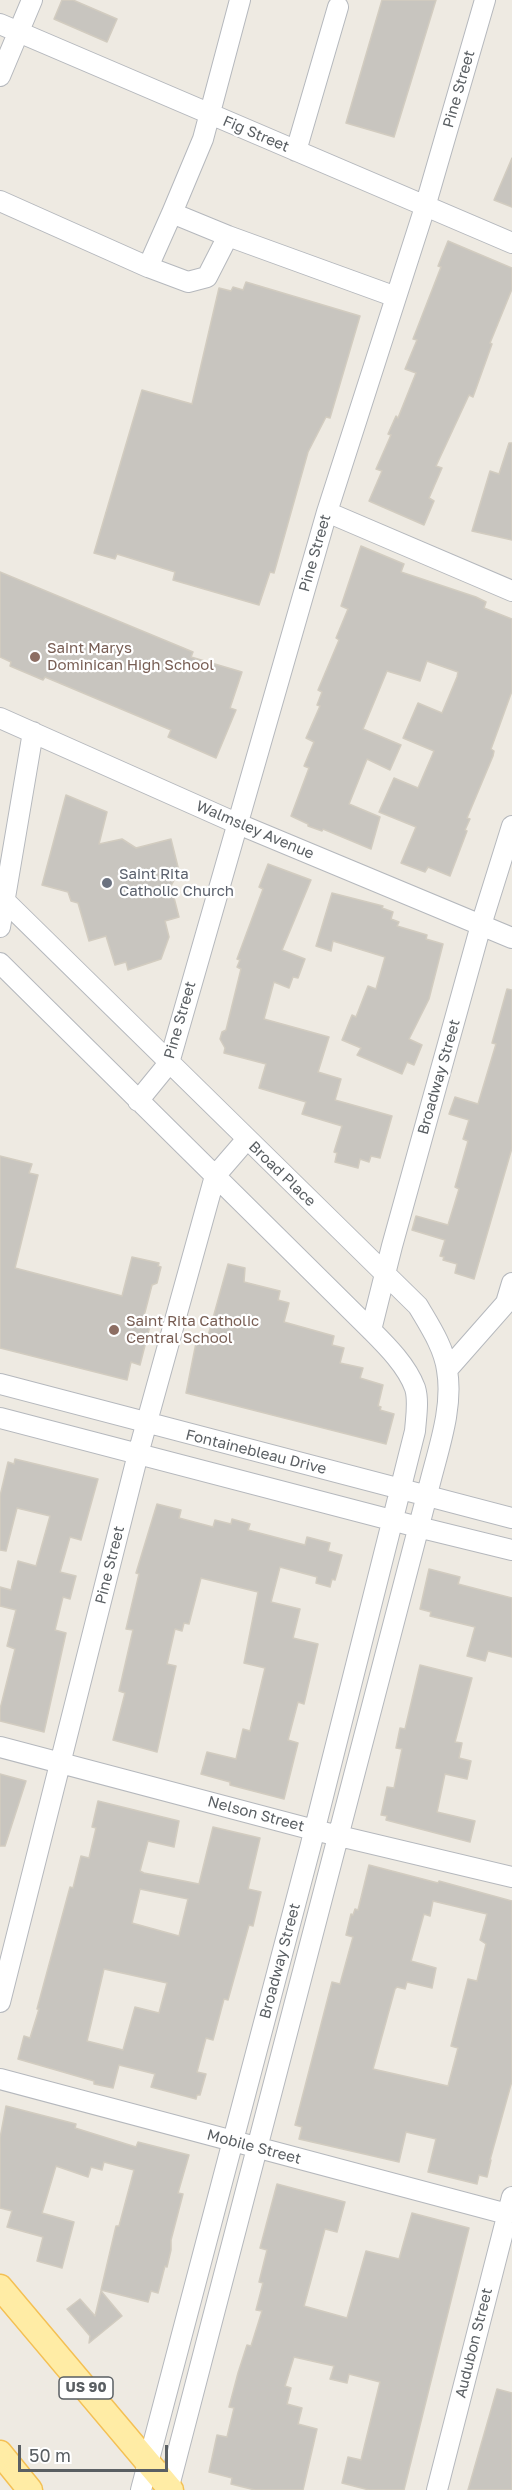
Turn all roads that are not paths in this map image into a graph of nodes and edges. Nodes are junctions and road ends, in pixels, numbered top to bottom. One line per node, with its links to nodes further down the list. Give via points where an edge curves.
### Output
1 (32, 0): 6 (street)
2 (240, 0): 8 (street)
3 (485, 0): 11 (street, Pine Street)
4 (338, 7): 9 (street)
5 (0, 24): 6 (street, Fig Street)
6 (19, 31): 7 (street); 8 (street, Fig Street)
7 (0, 76)
8 (209, 113): 9 (street, Fig Street); 12 (street, via 203,139)
9 (296, 151): 11 (street, Fig Street)
10 (0, 201): 15 (street)
11 (425, 207): 14 (street, Fig Street); 16 (street, Pine Street)
12 (172, 213): 13 (street); 15 (street)
13 (228, 236): 15 (street, via 207,277 188,282); 16 (street)
14 (512, 243)
15 (148, 267)
16 (396, 297): 17 (street, Pine Street)
17 (327, 512): 18 (street); 21 (street, Pine Street)
18 (512, 591)
19 (0, 718): 20 (street, Walmsley Avenue)
20 (33, 732): 21 (street, Walmsley Avenue); 23 (street)
21 (236, 823): 24 (street, Walmsley Avenue); 28 (street, Pine Street)
22 (512, 826): 24 (street, Broadway Street)
23 (6, 902): 25 (street); 28 (street, Broad Place)
24 (481, 926): 26 (street, Walmsley Avenue); 32 (street, Broadway Street)
25 (0, 927)
26 (512, 938)
27 (0, 963): 29 (street)
28 (169, 1063): 29 (street, Pine Street); 30 (street, Broad Place)
29 (138, 1101): 31 (street)
30 (247, 1140): 31 (street, Pine Street); 32 (street, Broad Place)
31 (215, 1176): 34 (street); 38 (street, Pine Street)
32 (384, 1274): 34 (street, Broadway Street); 35 (street, Broad Place, via 418,1306)
33 (512, 1283): 35 (street, via 506,1303)
34 (371, 1330): 40 (street, Broadway Street, via 415,1388 415,1431)
35 (447, 1370): 41 (street, Broad Place, via 448,1403)
36 (0, 1384): 38 (street, Fontainebleau Drive)
37 (0, 1418): 39 (street, Fontainebleau Drive)
38 (146, 1424): 39 (street, Pine Street); 40 (street, Fontainebleau Drive)
39 (138, 1454): 43 (street, Fontainebleau Drive); 47 (street, Pine Street)
40 (400, 1488): 41 (street, Fontainebleau Drive); 43 (street, Broadway Street)
41 (427, 1495): 42 (street, Fontainebleau Drive); 44 (street, Broadway Street)
42 (512, 1518)
43 (392, 1520): 44 (street, Fontainebleau Drive); 48 (street, Broadway Street)
44 (418, 1527): 45 (street, Fontainebleau Drive); 49 (street, Broadway Street)
45 (512, 1550)
46 (0, 1747): 47 (street, Nelson Street)
47 (60, 1763): 48 (street, Nelson Street); 51 (street, Pine Street)
48 (314, 1830): 49 (street, Nelson Street); 53 (street, Broadway Street)
49 (337, 1835): 50 (street, Nelson Street); 54 (street, Broadway Street)
50 (512, 1877)
51 (0, 2002)
52 (0, 2079): 53 (street, Mobile Street)
53 (233, 2142): 54 (street, Mobile Street); 58 (street, Broadway Street)
54 (257, 2147): 55 (street, Mobile Street); 59 (street, Broadway Street)
55 (510, 2206): 62 (street, Audubon Street)
56 (3, 2296): 58 (main road, US 90)
57 (0, 2453): 60 (main road)
58 (147, 2462): 59 (main road, US 90); 61 (street, Broadway Street)
59 (169, 2489)
60 (30, 2490)
61 (141, 2490)
62 (436, 2490)

